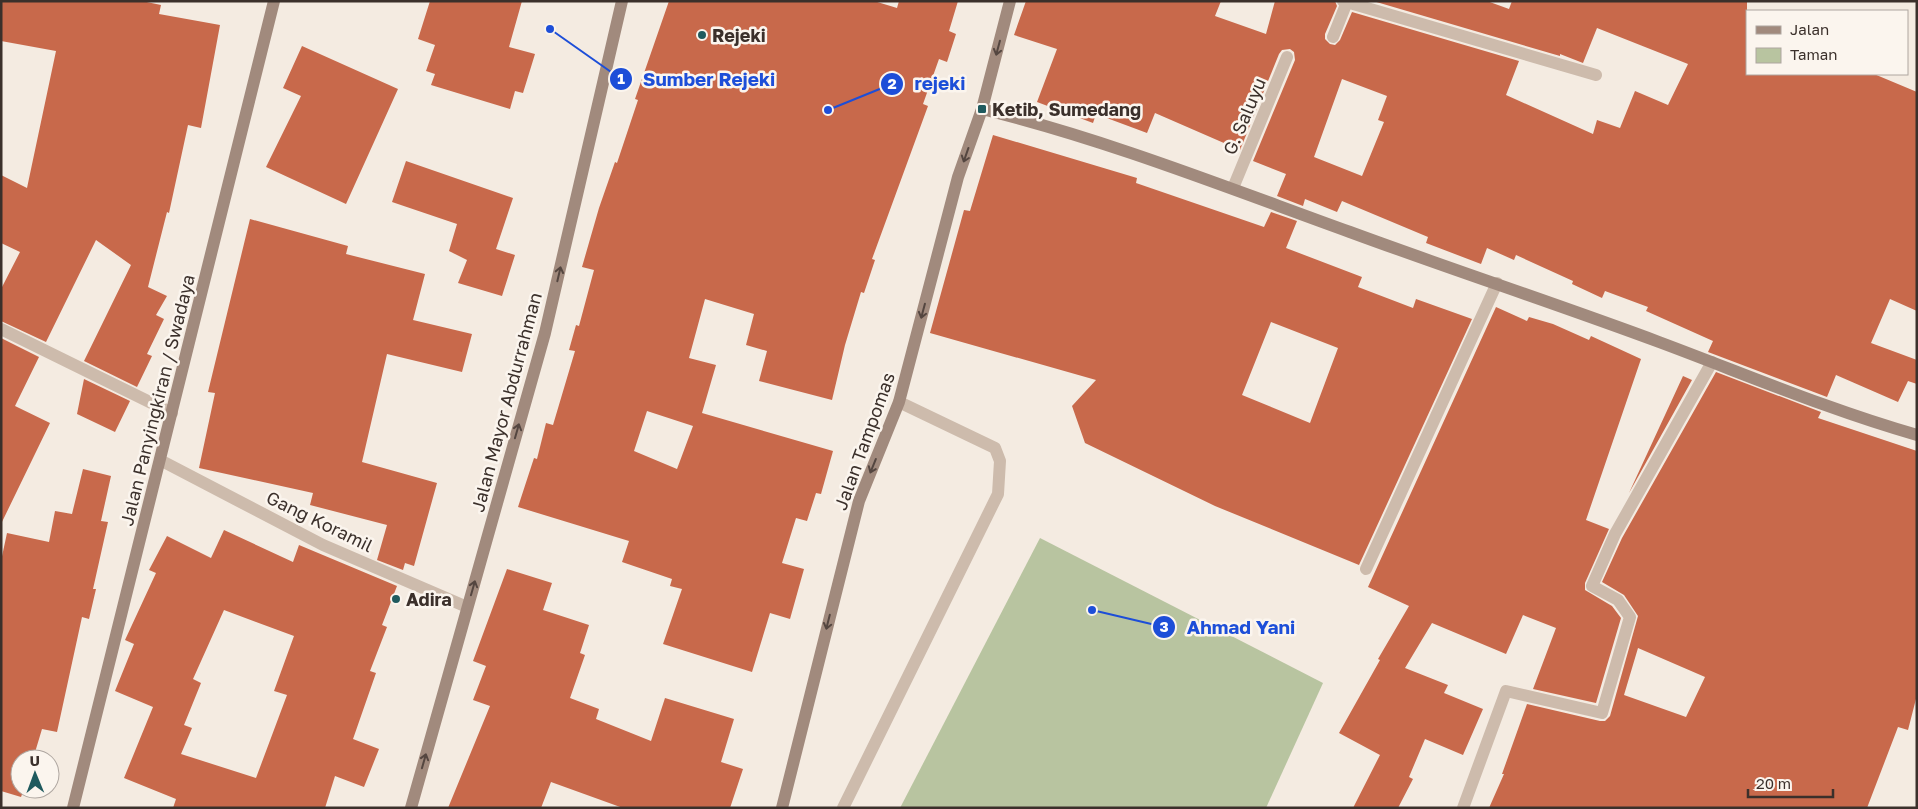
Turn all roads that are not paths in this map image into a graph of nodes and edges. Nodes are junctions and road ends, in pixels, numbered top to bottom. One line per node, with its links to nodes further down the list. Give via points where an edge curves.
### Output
1 (274, 1): 14 (street, Jalan Panyingkiran / Swadaya)
2 (622, 1): 18 (street, Jalan Mayor Abdurrahman, one-way to 2, via 545,333)
3 (1010, 1): 8 (street, Jalan Tampomas, one-way to 8)
4 (1345, 2): 5 (street); 7 (street)
5 (1333, 37)
6 (1287, 57): 9 (street, G. Saluyu)
7 (1596, 75)
8 (982, 109): 9 (street, via 1053,126); 13 (street, Jalan Tampomas, one-way to 13, via 958,177)
9 (1233, 188): 10 (street)
10 (1497, 283): 12 (street); 17 (street)
11 (1, 329): 14 (street)
12 (1712, 362): 15 (street, via 1852,416); 23 (street, via 1615,534 1592,586 1618,600 1630,617 1602,713 1506,691)
13 (899, 402): 21 (street, Jalan Tampomas, one-way to 21, via 859,501); 22 (street, via 995,448 1000,461 998,494)
14 (172, 413): 16 (street, Jalan Panyingkiran / Swadaya)
15 (1917, 435)
16 (160, 460): 18 (street, Gang Koramil, via 323,545); 19 (street, Jalan Panyingkiran / Swadaya)
17 (1366, 569)
18 (467, 608): 20 (street, Jalan Mayor Abdurrahman, one-way to 18)
19 (73, 808)
20 (411, 808)
21 (782, 808)
22 (844, 808)
23 (1463, 808)

